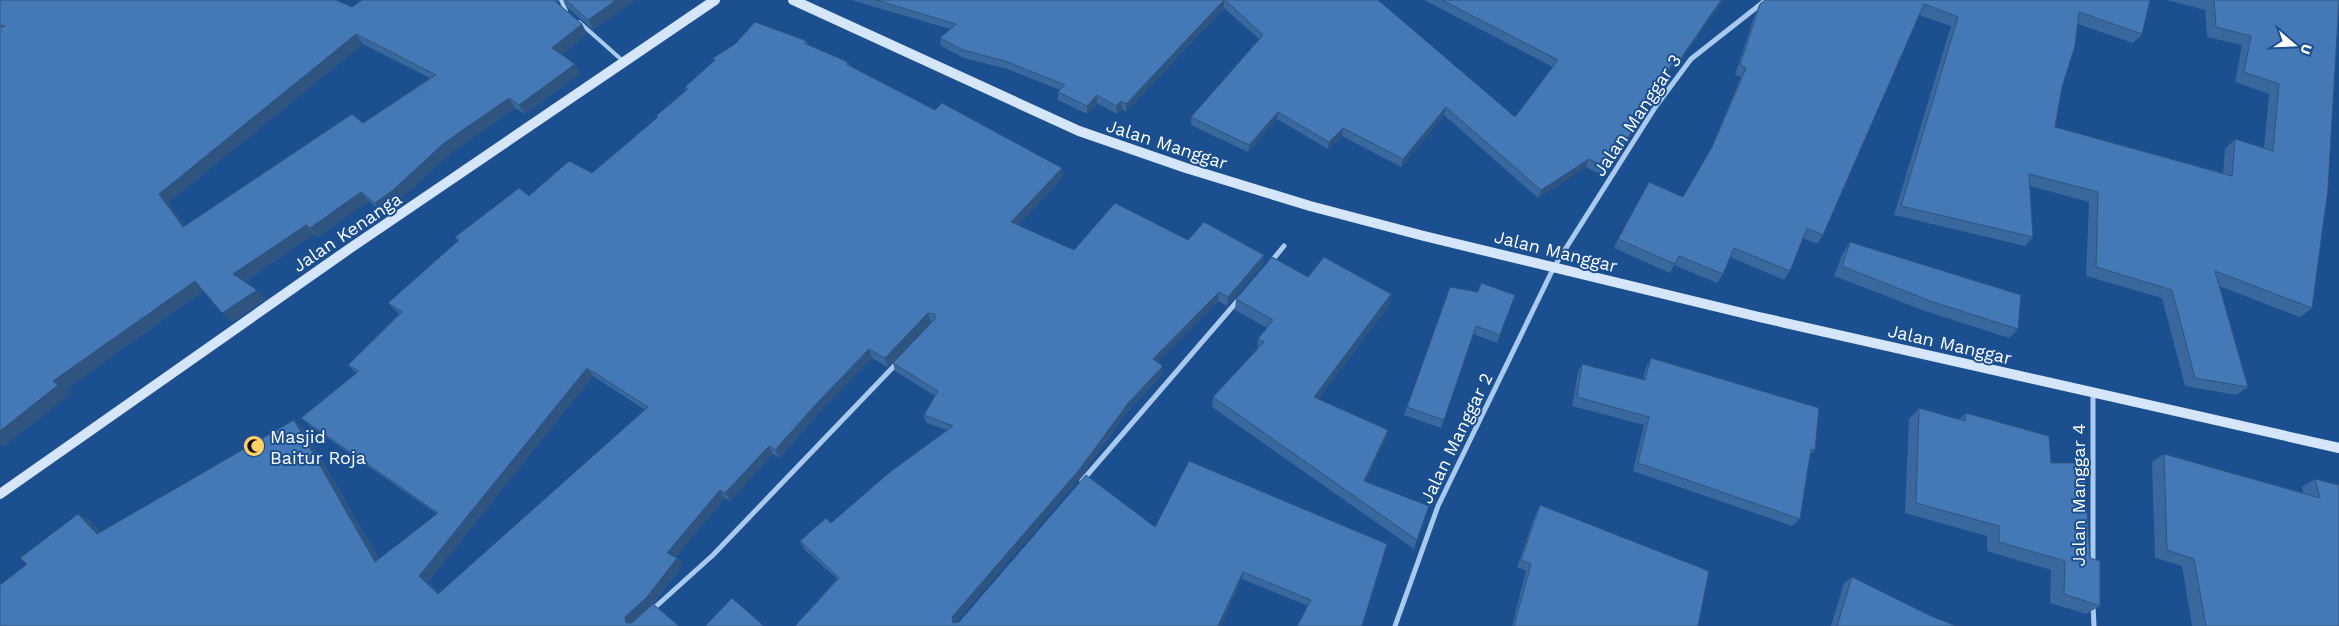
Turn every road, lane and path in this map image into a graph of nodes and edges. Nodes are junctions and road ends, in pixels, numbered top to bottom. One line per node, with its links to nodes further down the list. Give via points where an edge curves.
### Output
1 (560, 0): 5 (lane)
2 (715, 0): 7 (main road, Jalan Kenanga)
3 (793, 0): 9 (main road, Jalan Manggar, via 1079,131 1310,206)
4 (1766, 0): 9 (street, Jalan Manggar 3, via 1691,58 1656,106)
5 (570, 15)
6 (577, 20): 7 (lane)
7 (624, 62): 16 (main road, Jalan Kenanga, via 349,249)
8 (1284, 246): 10 (street)
9 (1554, 267): 13 (main road, Jalan Manggar); 20 (street, Jalan Manggar 2, via 1438,506)
10 (1265, 268)
11 (1246, 291): 15 (street)
12 (900, 360): 19 (street, via 713,555)
13 (2093, 394): 14 (main road, Jalan Manggar); 17 (street, Jalan Manggar 4)
14 (2339, 448)
15 (1080, 484)
16 (0, 494)
17 (2093, 568)
18 (2094, 597): 21 (street)
19 (649, 613)
20 (1395, 626)
21 (2094, 626)

